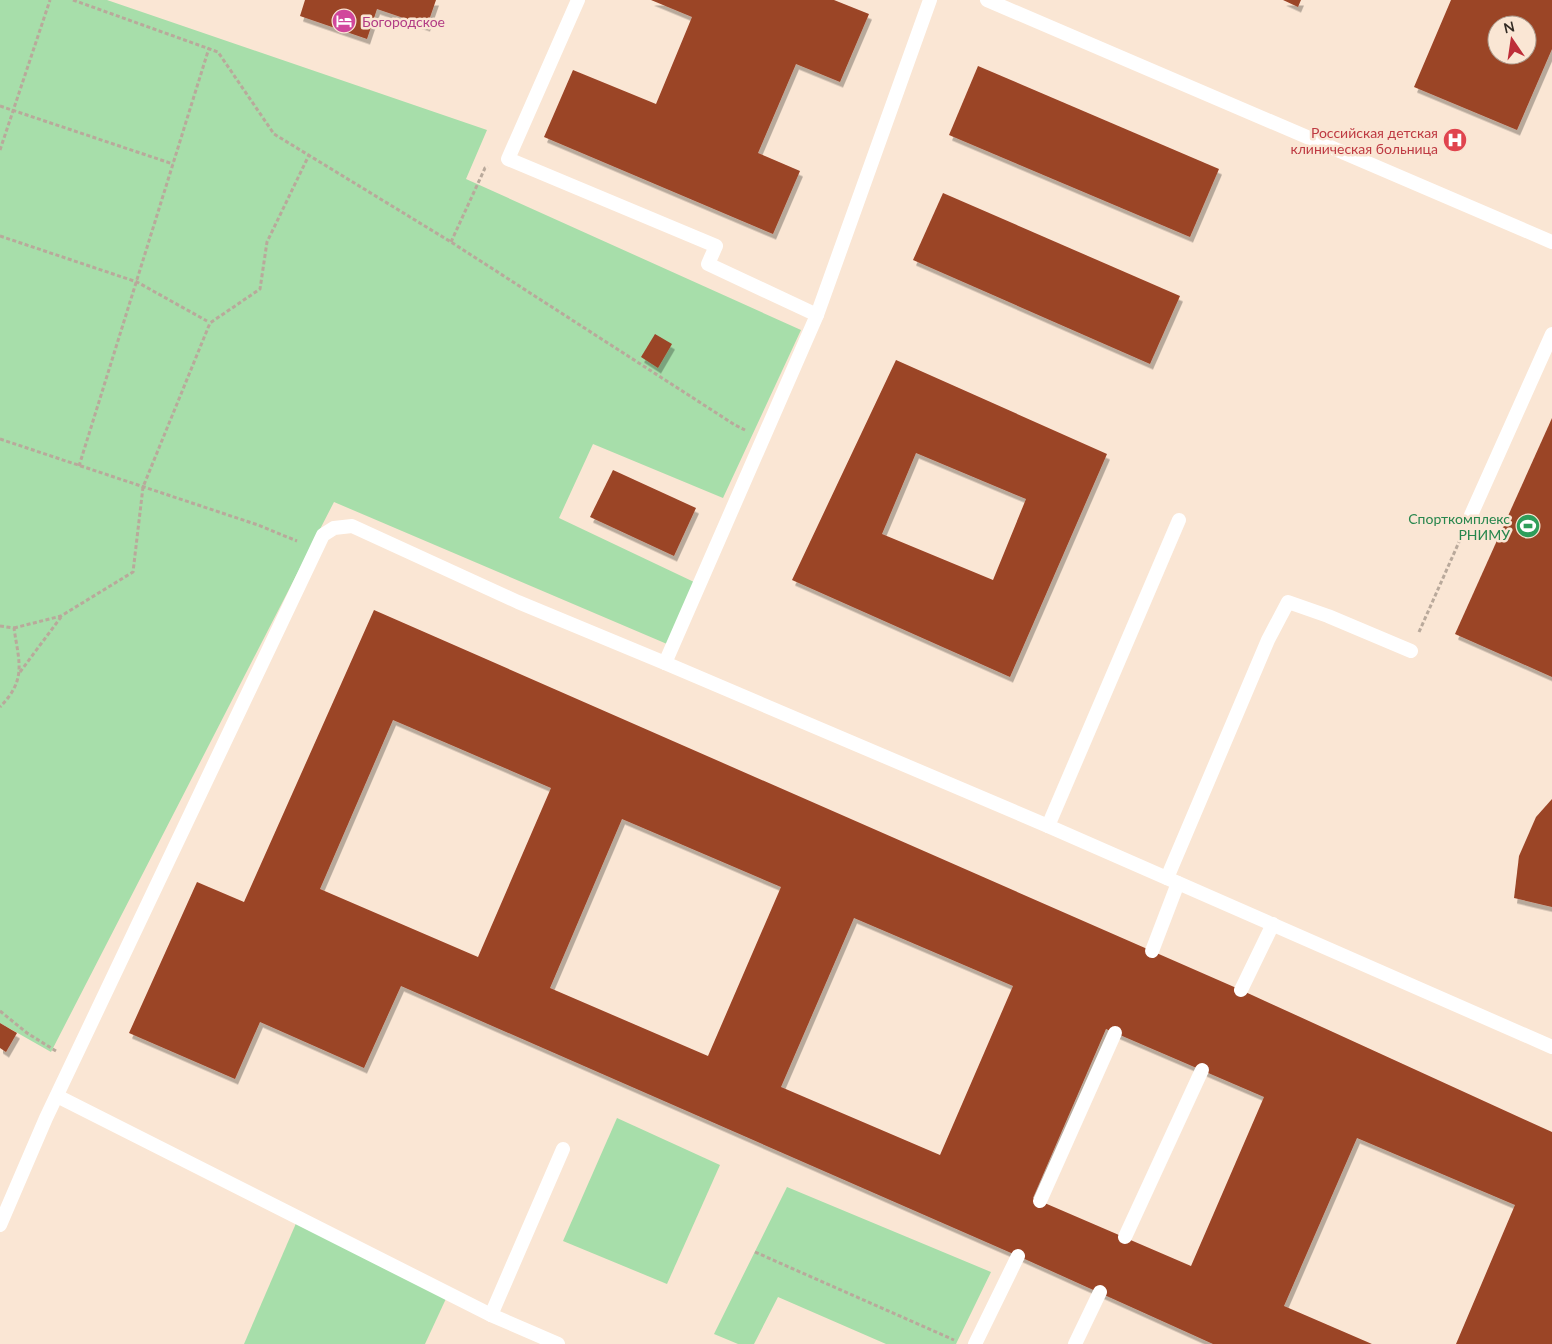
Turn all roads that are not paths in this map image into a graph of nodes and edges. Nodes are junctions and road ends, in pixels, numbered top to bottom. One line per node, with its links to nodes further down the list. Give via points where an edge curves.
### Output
1 (578, 0): 5 (lane, via 508,159 716,246 708,264)
2 (930, 0): 5 (lane)
3 (987, 0): 4 (lane)
4 (1552, 242)
5 (817, 315): 10 (lane)
6 (1552, 334): 7 (lane)
7 (1471, 515)
8 (1179, 520): 11 (lane)
9 (1411, 651): 12 (lane, via 1288,602 1268,640)
10 (665, 663): 11 (lane); 19 (lane, via 518,602 352,526 334,528 323,535)
11 (1048, 826): 12 (lane)
12 (1173, 880): 13 (lane); 14 (lane)
13 (1273, 924): 15 (lane); 17 (lane)
14 (1152, 951)
15 (1241, 990)
16 (1115, 1033): 21 (lane)
17 (1552, 1047)
18 (1202, 1070): 23 (lane)
19 (57, 1096): 22 (lane); 26 (lane)
20 (563, 1149): 26 (lane)
21 (1040, 1201)
22 (0, 1225)
23 (1125, 1237)
24 (1018, 1256): 28 (lane)
25 (1100, 1292): 29 (lane)
26 (490, 1315): 27 (lane)
27 (558, 1344)
28 (975, 1344)
29 (1075, 1344)

